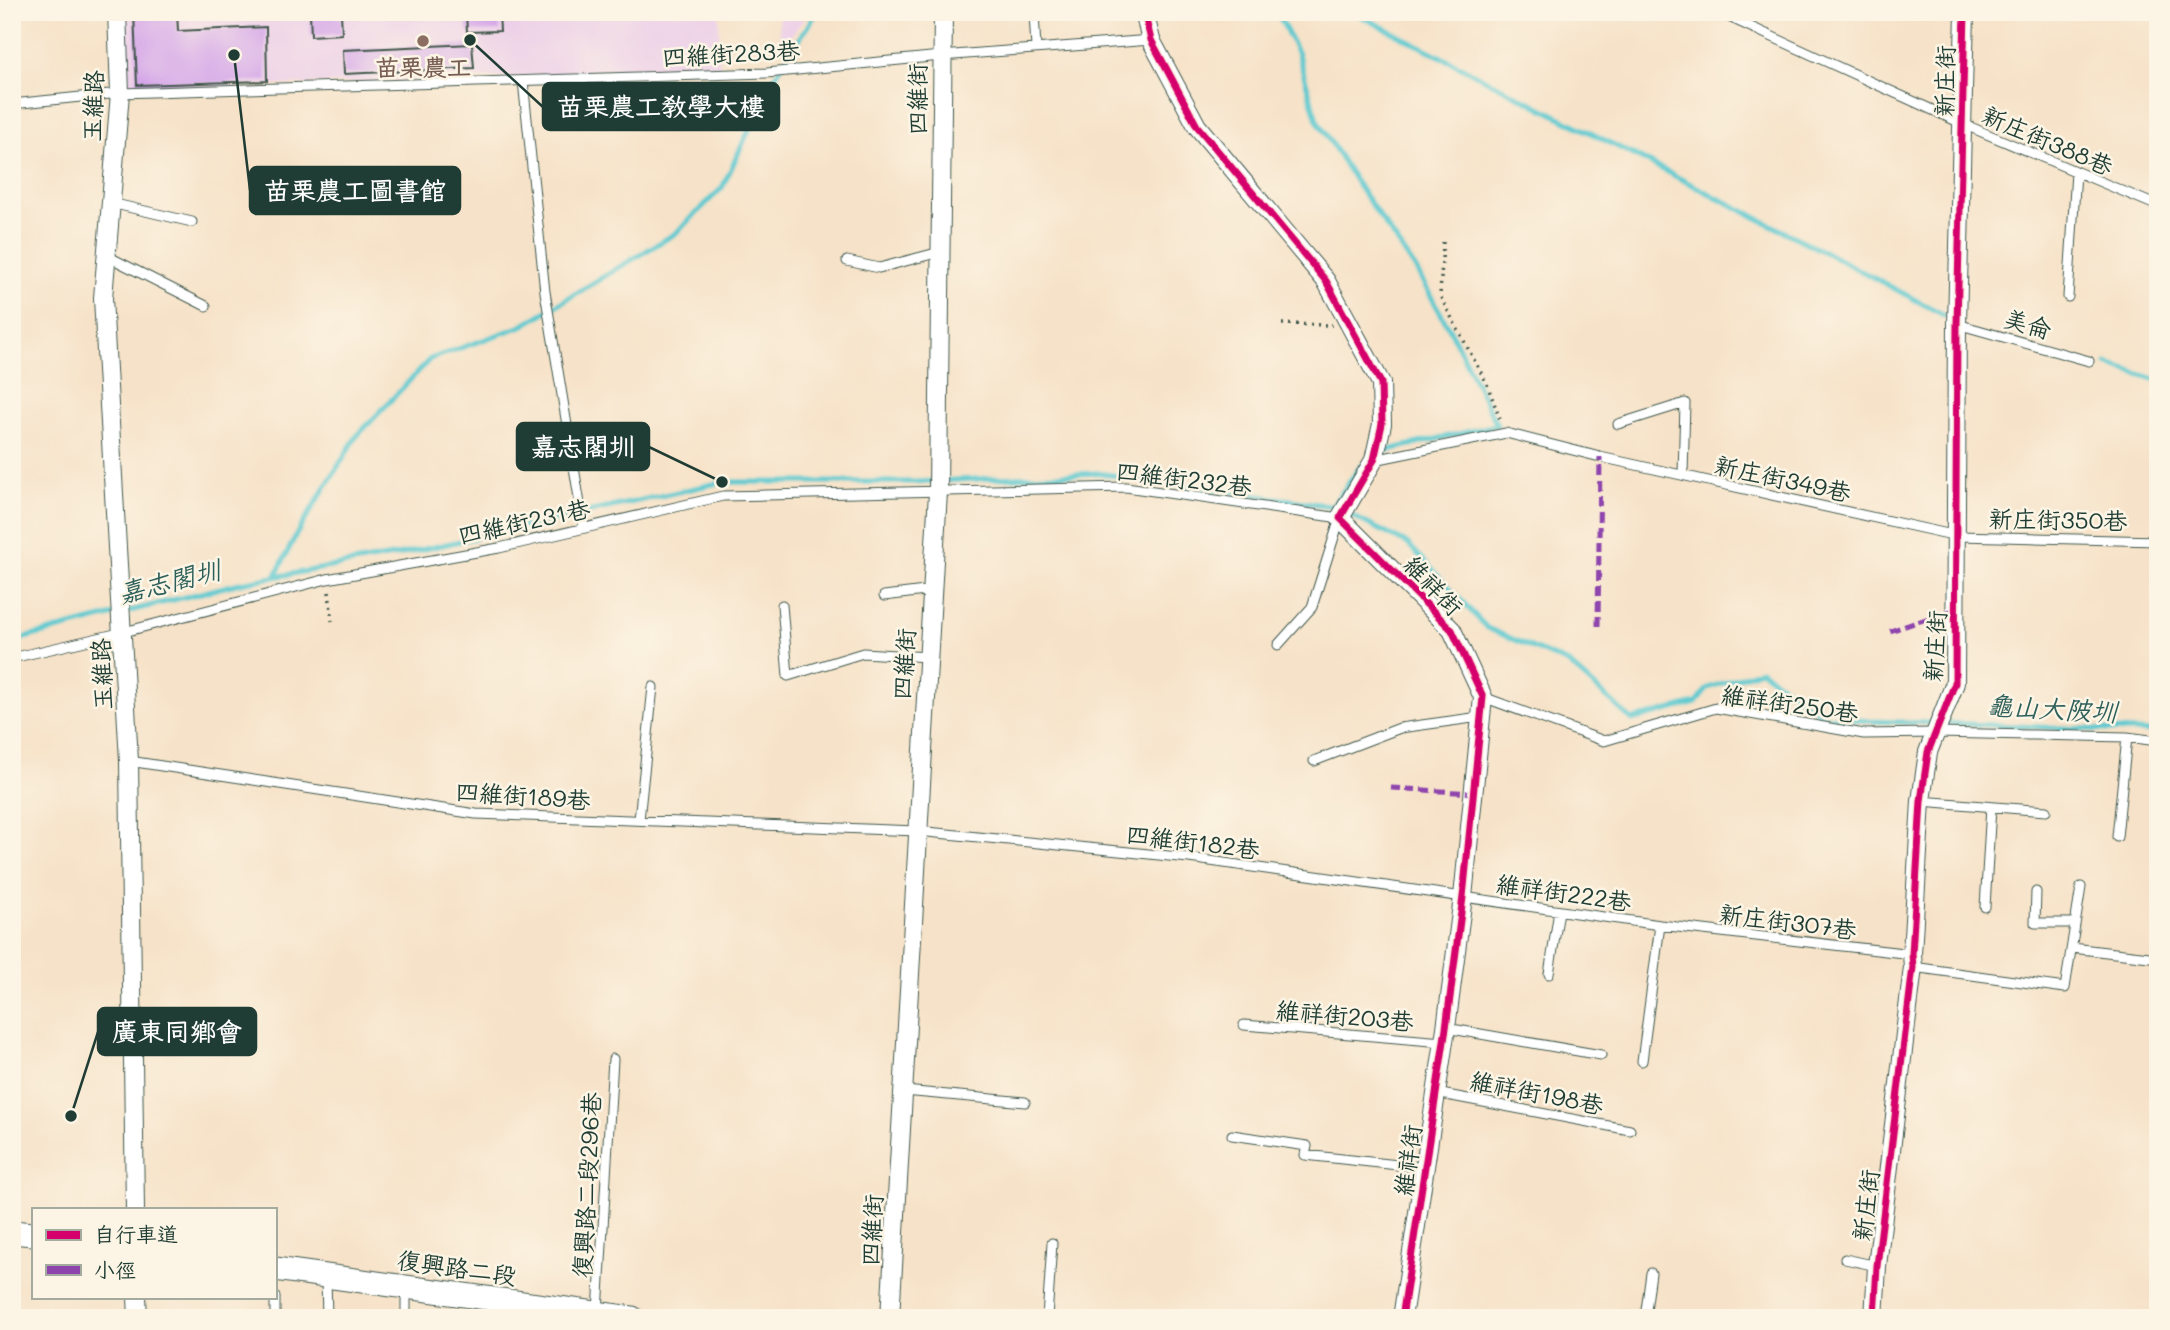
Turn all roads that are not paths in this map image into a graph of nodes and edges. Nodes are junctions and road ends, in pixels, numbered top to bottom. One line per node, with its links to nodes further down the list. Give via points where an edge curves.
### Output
1 (117, 12): 13 (street, 玉維路)
2 (890, 12): 8 (lane)
3 (943, 12): 11 (street, 四維街)
4 (1034, 12): 10 (lane)
5 (1144, 12): 9 (street)
6 (1718, 12): 15 (lane, 新庄街388巷)
7 (1965, 12): 15 (street, 新庄街)
8 (852, 14)
9 (1151, 40): 10 (lane, 四維街283巷); 28 (street, via 1197,126 1326,281 1351,325 1381,383 1382,424)
10 (1036, 49): 11 (lane, 四維街283巷)
11 (941, 56): 12 (lane, 四維街283巷, via 767,73); 20 (street, 四維街)
12 (523, 80): 13 (lane, 四維街283巷); 32 (lane, via 545,292)
13 (120, 93): 14 (lane, 四維街283巷); 17 (street, 玉維路)
14 (12, 104)
15 (1963, 124): 16 (lane, 新庄街388巷); 25 (street, 新庄街)
16 (2076, 172): 18 (lane, 新庄街388巷); 23 (lane, 美侖)
17 (111, 203): 19 (lane); 21 (street, 玉維路)
18 (2158, 206)
19 (192, 222)
20 (940, 252): 22 (lane, via 879,268); 30 (street, 四維街)
21 (107, 256): 24 (lane); 38 (street, 玉維路, via 103,298)
22 (847, 261)
23 (2068, 297)
24 (206, 306)
25 (1957, 324): 26 (lane, 美侖); 33 (street, 新庄街)
26 (2090, 360)
27 (1618, 424): 29 (lane, via 1685,403)
28 (1374, 460): 29 (lane, 新庄街349巷, via 1506,433); 31 (street)
29 (1683, 475): 33 (lane, 新庄街349巷)
30 (938, 492): 31 (lane, 四維街232巷, via 1126,487); 32 (lane, 四維街231巷, via 723,496); 35 (street, 四維街)
31 (1340, 518): 39 (lane, via 1311,607); 43 (street, 維祥街, via 1452,630)
32 (584, 528): 38 (lane, 四維街231巷, via 327,579)
33 (1957, 536): 34 (lane, 新庄街350巷); 45 (street, 新庄街, via 1955,683)
34 (2158, 541)
35 (933, 590): 36 (lane); 40 (street, 四維街)
36 (884, 596)
37 (782, 605): 40 (lane, via 788,676 863,653)
38 (124, 632): 41 (lane, 四維街231巷); 48 (street, 玉維路)
39 (1278, 645)
40 (928, 657): 54 (street, 四維街)
41 (12, 658)
42 (653, 687): 53 (lane)
43 (1483, 697): 44 (street, 維祥街); 45 (lane, 維祥街250巷, via 1604,741 1716,708 1864,734)
44 (1480, 717): 49 (lane, via 1399,728); 58 (street, 維祥街)
45 (1936, 733): 46 (lane, 維祥街250巷); 50 (street, 新庄街, via 1928,752)
46 (2127, 737): 47 (lane, 維祥街250巷); 55 (lane)
47 (2158, 741)
48 (129, 761): 53 (lane, 四維街189巷, via 476,814); 78 (street, 玉維路)
49 (1314, 761)
50 (1921, 801): 51 (lane); 65 (street, 新庄街)
51 (1991, 807): 52 (lane); 59 (lane)
52 (2046, 811)
53 (639, 820): 54 (lane, 四維街189巷)
54 (917, 831): 58 (lane, 四維街182巷, via 1189,858); 72 (street, 四維街)
55 (2118, 837)
56 (2081, 887): 61 (lane)
57 (2036, 891): 61 (lane, via 2035,923)
58 (1463, 897): 60 (lane, 維祥街222巷); 68 (street, 維祥街)
59 (1984, 907)
60 (1559, 911): 62 (lane, 維祥街222巷); 66 (lane)
61 (2074, 923): 63 (lane)
62 (1660, 925): 65 (lane, 新庄街307巷); 71 (lane)
63 (2071, 948): 64 (lane); 65 (lane, 新庄街307巷, via 2065,988)
64 (2158, 958)
65 (1912, 961): 83 (street, 新庄街)
66 (1549, 974)
67 (1244, 1025): 68 (lane, 維祥街203巷)
68 (1445, 1035): 69 (lane, 維祥街203巷); 73 (street, 維祥街)
69 (1601, 1055)
70 (613, 1059): 90 (lane, 復興路二段296巷)
71 (1642, 1061)
72 (904, 1091): 74 (lane); 96 (street, 四維街)
73 (1436, 1093): 75 (lane, 維祥街198巷); 77 (street, 維祥街)
74 (1025, 1102)
75 (1630, 1130)
76 (1232, 1135): 77 (lane, via 1307,1146 1305,1155)
77 (1426, 1168): 98 (street, 維祥街)
78 (135, 1208)
79 (12, 1232): 80 (street)
80 (32, 1234)
81 (1052, 1244): 97 (lane)
82 (1845, 1259): 83 (lane)
83 (1877, 1266): 100 (street, 新庄街)
84 (276, 1269): 86 (street, 復興路二段)
85 (1651, 1273): 99 (lane)
86 (326, 1276): 87 (street, 復興路二段); 93 (lane)
87 (406, 1287): 90 (street, 復興路二段); 94 (lane)
88 (137, 1298): 91 (street)
89 (275, 1298): 92 (lane)
90 (598, 1313): 95 (street, 復興路二段)
91 (138, 1318)
92 (275, 1318)
93 (327, 1318)
94 (406, 1318)
95 (632, 1318)
96 (890, 1318)
97 (1047, 1318)
98 (1402, 1318)
99 (1645, 1318)
100 (1874, 1318)

